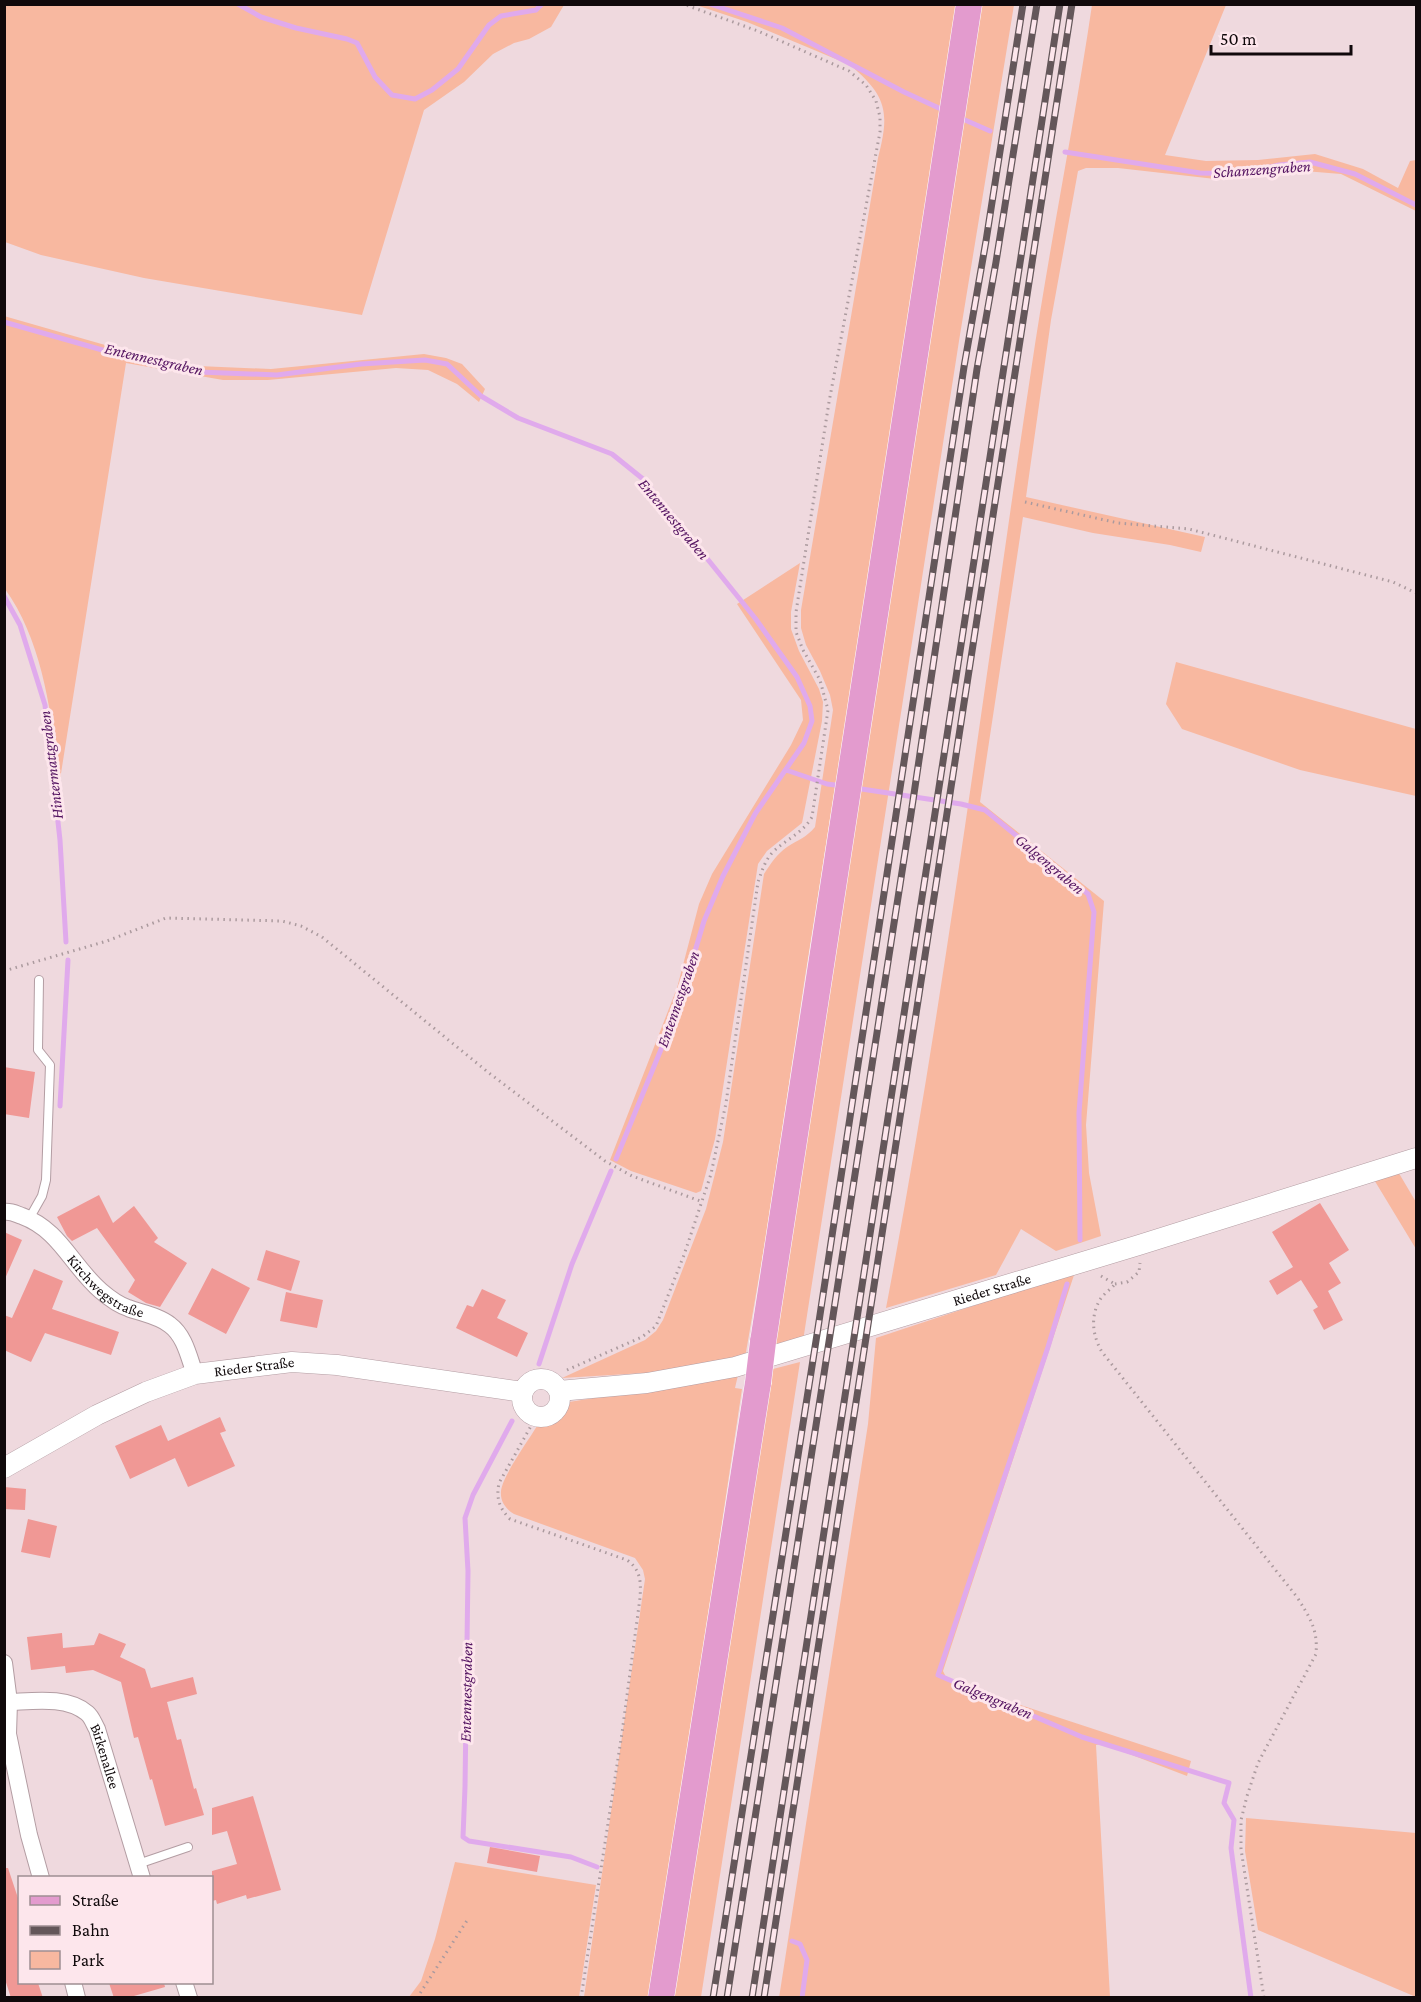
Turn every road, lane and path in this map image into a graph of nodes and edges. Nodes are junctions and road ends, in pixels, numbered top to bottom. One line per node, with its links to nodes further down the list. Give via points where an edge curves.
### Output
1 (683, 4): 8 (path, via 758,31 849,71 866,85 880,117 796,612 796,632 820,680 828,710 815,801 806,828 772,852 758,882 726,1103)
2 (969, 4): 27 (main road, bridge)
3 (1025, 502): 4 (path, via 1118,523 1189,530 1393,582)
4 (1416, 592)
5 (4, 971): 8 (path, via 107,941 166,918 282,921 302,926 322,937 605,1161 632,1176)
6 (39, 980): 10 (lane, via 38,1050 50,1065 46,1180)
7 (1416, 1158): 11 (street, Rieder Straße)
8 (703, 1202): 15 (path, via 656,1326 642,1337 560,1373)
9 (4, 1212): 10 (street, Kirchwegstraße)
10 (29, 1219): 14 (street, Kirchwegstraße, via 48,1229 101,1291 124,1307 171,1325 183,1341)
11 (1139, 1245): 12 (street, Rieder Straße); 13 (path, via 1139,1272 1127,1282)
12 (1093, 1259): 13 (path, via 1104,1279); 15 (street, Rieder Straße, via 735,1367 647,1383)
13 (1115, 1284): 28 (path, via 1101,1297 1093,1318 1095,1340 1297,1597 1317,1639 1316,1654 1258,1763 1241,1820 1241,1849)
14 (195, 1374): 16 (street, Rieder Straße, via 292,1362); 18 (street, Rieder Straße, via 97,1415)
15 (556, 1387): 16 (street, Rieder Straße, via 542,1379 526,1386); 17 (street, via 560,1402 555,1413)
16 (523, 1392): 17 (street, via 525,1410)
17 (536, 1417): 26 (path, via 499,1483 496,1494 501,1510 510,1519 627,1560 634,1564 641,1579 622,1733)
18 (4, 1468)
19 (4, 1663): 20 (street)
20 (9, 1702): 22 (street, Birkenallee, via 49,1700 75,1706 88,1714 97,1729); 23 (street, via 8,1734)
21 (188, 1847): 22 (lane)
22 (140, 1871)
23 (40, 1876)
24 (468, 1918): 25 (path)
25 (417, 1998)
26 (581, 1998)
27 (661, 1998)
28 (1264, 1998)

